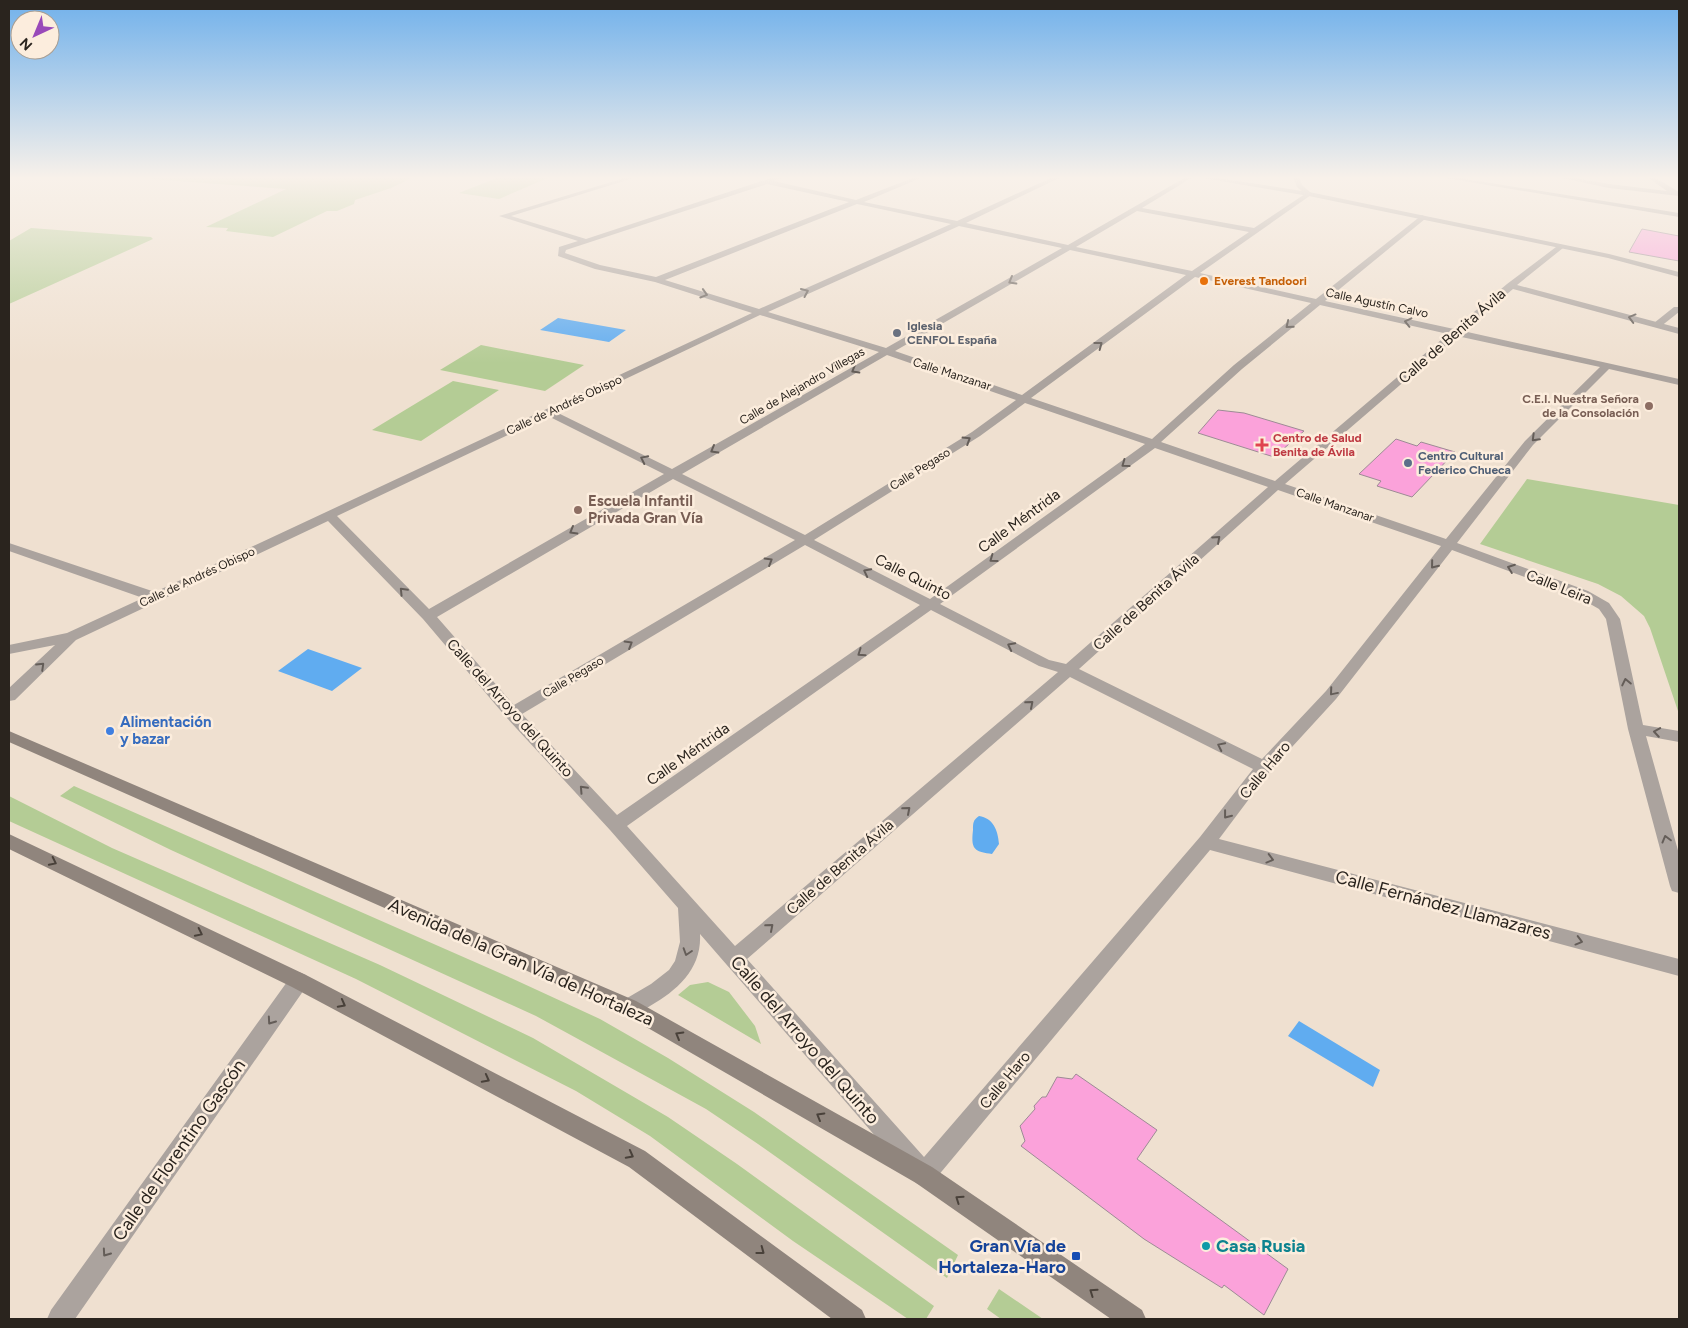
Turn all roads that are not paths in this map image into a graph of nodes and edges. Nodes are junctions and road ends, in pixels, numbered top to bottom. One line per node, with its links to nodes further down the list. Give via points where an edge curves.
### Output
1 (579, 239): 10 (street)
2 (592, 239): 10 (street)
3 (762, 239): 15 (street)
4 (924, 239): 19 (street, Calle de Andrés Obispo, one-way to 4)
5 (1027, 239): 12 (street, Calle Agustín Calvo)
6 (1085, 239): 12 (street, Calle de Alejandro Villegas)
7 (1244, 239): 13 (street, Calle Pegaso)
8 (1395, 239): 17 (street, Calle Méntrida)
9 (1527, 239): 11 (street)
10 (586, 241): 15 (street, Calle Manzanar, via 562,249 561,254 598,267)
11 (1560, 246): 14 (street); 16 (street, Calle de Benita Ávila)
12 (1069, 248): 13 (street, Calle Agustín Calvo); 23 (street, Calle de Alejandro Villegas, one-way to 23)
13 (1193, 274): 17 (street, Calle Agustín Calvo); 26 (street, Calle Pegaso, one-way to 13)
14 (1679, 275)
15 (657, 280): 19 (street, Calle Manzanar, one-way to 19)
16 (1510, 286): 20 (street, one-way to 16); 22 (street, Calle de Benita Ávila)
17 (1318, 302): 22 (street, Calle Agustín Calvo, one-way to 17); 28 (street, Calle Méntrida, one-way to 28, via 1238,367)
18 (1677, 309): 20 (street)
19 (760, 312): 23 (street, Calle Manzanar); 27 (street, Calle de Andrés Obispo)
20 (1658, 325): 21 (street)
21 (1679, 331)
22 (1455, 333): 24 (street, Calle Agustín Calvo); 30 (street, Calle de Benita Ávila)
23 (887, 352): 26 (street, Calle Manzanar); 29 (street, Calle de Alejandro Villegas, one-way to 29)
24 (1607, 366): 25 (street, Calle Agustín Calvo); 33 (street, Calle Haro, one-way to 33, via 1529,443)
25 (1679, 382)
26 (1027, 399): 28 (street, Calle Manzanar); 32 (street, Calle Pegaso, one-way to 26)
27 (548, 412): 29 (street, Calle Quinto, one-way to 27); 31 (street, Calle de Andrés Obispo)
28 (1155, 442): 30 (street, Calle Manzanar); 36 (street, Calle Méntrida, one-way to 36)
29 (673, 474): 32 (street, Calle Quinto); 37 (street, Calle de Alejandro Villegas, one-way to 37)
30 (1277, 485): 33 (street, Calle Manzanar); 40 (street, Calle de Benita Ávila, one-way to 30)
31 (329, 515): 35 (street, Calle de Andrés Obispo); 37 (street, Calle del Arroyo del Quinto, one-way to 31)
32 (804, 540): 36 (street, Calle Quinto, one-way to 32); 42 (street, Calle Pegaso, one-way to 32)
33 (1450, 545): 43 (street, Calle Leira, one-way to 33, via 1613,619 1604,606 1583,594); 46 (street, Calle Haro, one-way to 46, via 1331,694)
34 (9, 547): 35 (street)
35 (155, 597): 38 (street, Calle de Andrés Obispo)
36 (931, 604): 40 (street, Calle Quinto, one-way to 36, via 1044,663); 47 (street, Calle Méntrida, one-way to 47)
37 (428, 616): 42 (street, Calle del Arroyo del Quinto)
38 (71, 637): 39 (street, Calle de Andrés Obispo); 41 (street, Calle de Andrés Obispo, one-way to 38)
39 (9, 649)
40 (1069, 670): 46 (street, Calle Quinto, one-way to 40); 52 (street, Calle de Benita Ávila, one-way to 40)
41 (9, 694)
42 (512, 714): 47 (street, Calle del Arroyo del Quinto, one-way to 42)
43 (1636, 729): 45 (street, one-way to 43); 50 (street, Calle Leira, one-way to 43)
44 (9, 736): 55 (main road, Avenida de la Gran Vía de Hortaleza)
45 (1679, 736)
46 (1264, 767): 49 (street, Calle Haro, one-way to 49)
47 (616, 825): 51 (street, Calle del Arroyo del Quinto)
48 (9, 841): 54 (main road, one-way to 54)
49 (1206, 842): 53 (street, Calle Fernández Llamazares, one-way to 53); 56 (street, Calle Haro)
50 (1679, 886)
51 (687, 904): 52 (street, Calle del Arroyo del Quinto); 55 (street, one-way to 55, via 690,948 679,973 654,995)
52 (733, 959): 56 (street, Calle del Arroyo del Quinto)
53 (1679, 968)
54 (299, 981): 57 (street, Calle de Florentino Gascón, one-way to 57); 58 (main road, one-way to 58, via 637,1159)
55 (629, 1007): 56 (main road, Avenida de la Gran Vía de Hortaleza, one-way to 55)
56 (924, 1175): 59 (main road, Avenida de la Gran Vía de Hortaleza, one-way to 56)
57 (60, 1319)
58 (852, 1319)
59 (1133, 1319)

